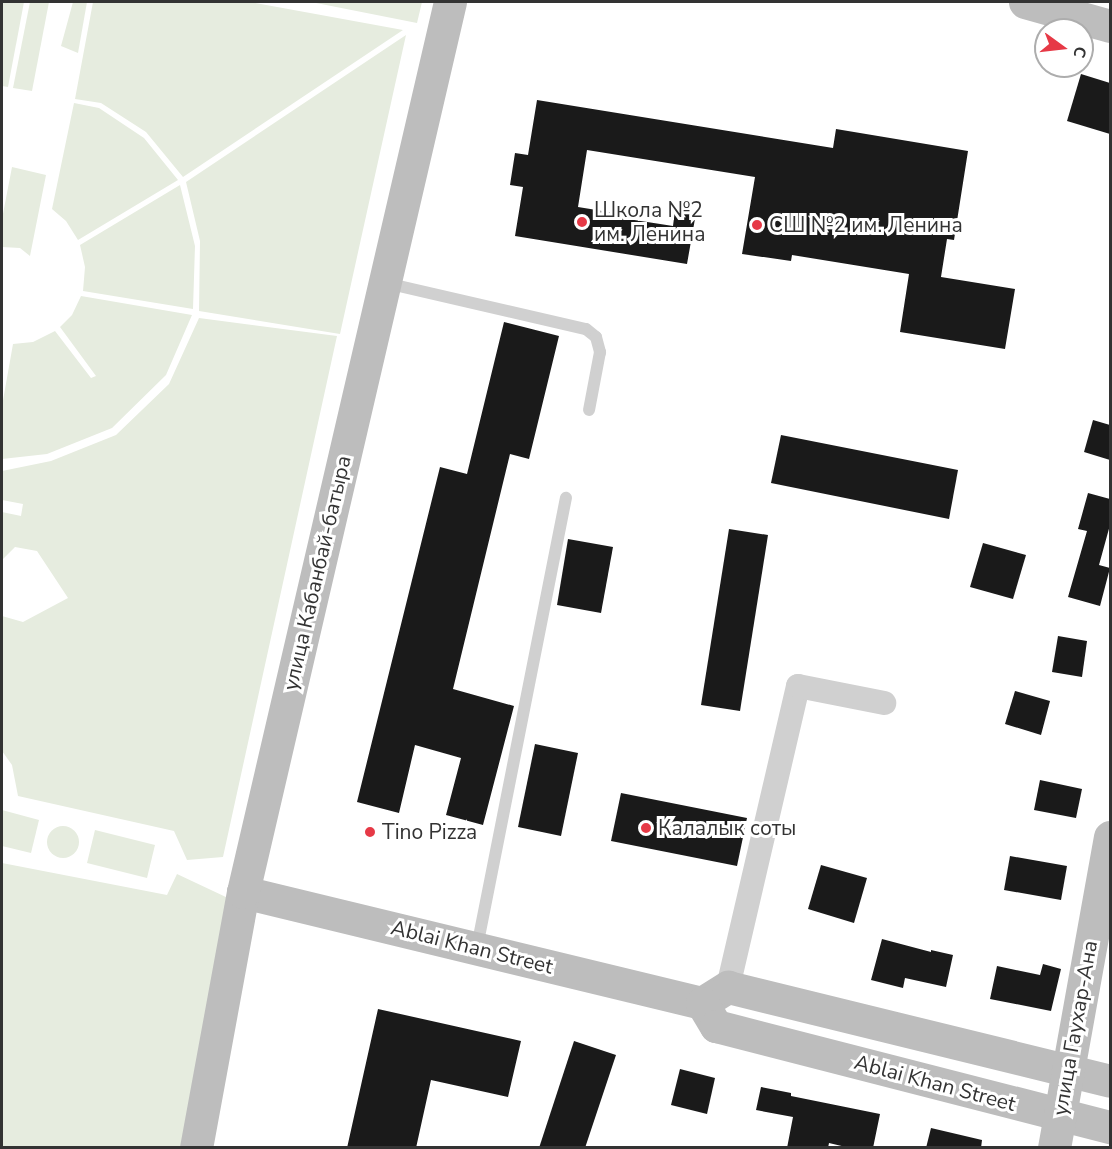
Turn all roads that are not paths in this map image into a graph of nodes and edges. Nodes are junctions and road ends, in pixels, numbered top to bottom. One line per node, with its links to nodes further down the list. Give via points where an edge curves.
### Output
1 (450, 2): 4 (street, улица Кабанбай-батыра)
2 (1025, 2): 3 (street)
3 (1110, 26)
4 (385, 282): 5 (lane, via 586,329 596,337 600,352); 9 (street, улица Кабанбай-батыра)
5 (589, 410)
6 (566, 498): 10 (lane)
7 (884, 704): 11 (street, via 798,686)
8 (1110, 837): 12 (street, улица Гаухар-Ана)
9 (243, 892): 10 (street, Ablai Khan Street); 16 (street, улица Кабанбай-батыра)
10 (477, 948): 11 (street, Ablai Khan Street)
11 (715, 995): 12 (street, Ablai Khan Street); 14 (street, Ablai Khan Street, via 716,1026)
12 (1067, 1070): 13 (street, Ablai Khan Street); 14 (street, улица Гаухар-Ана)
13 (1110, 1081)
14 (1059, 1115): 15 (street, Ablai Khan Street); 17 (street, улица Гаухар-Ана)
15 (1110, 1127)
16 (196, 1148)
17 (1054, 1148)

